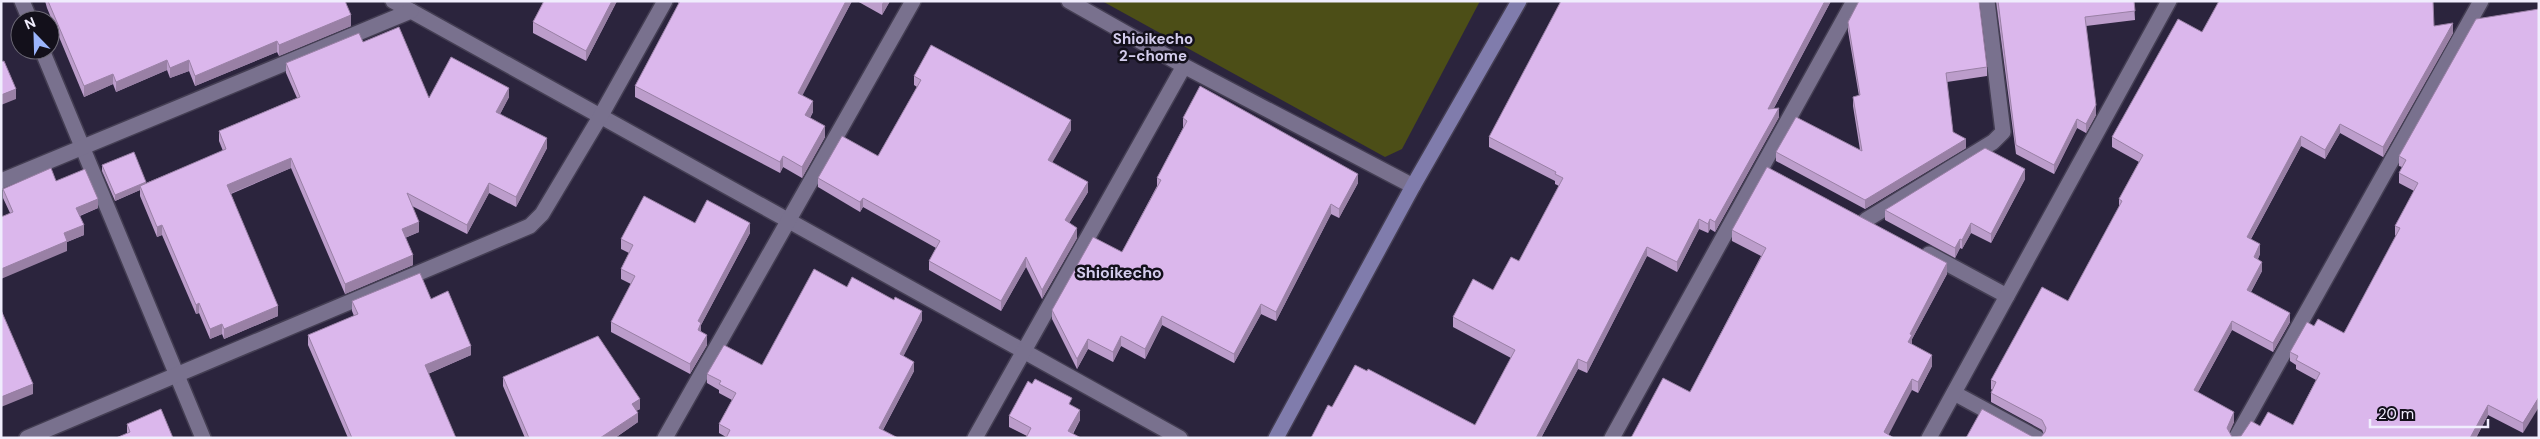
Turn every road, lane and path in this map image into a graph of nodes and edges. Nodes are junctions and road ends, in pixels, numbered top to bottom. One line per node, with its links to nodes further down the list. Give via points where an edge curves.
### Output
1 (393, 1): 10 (street)
2 (665, 1): 13 (street)
3 (913, 1): 21 (street)
4 (1068, 1): 12 (street)
5 (1519, 1): 18 (street)
6 (1854, 1): 15 (street)
7 (1987, 1): 20 (street, via 2003,132 1993,142)
8 (2169, 1): 24 (street)
9 (2481, 1): 37 (street)
10 (411, 11): 13 (street); 14 (street)
11 (46, 60): 14 (street)
12 (1184, 66): 18 (street); 25 (street)
13 (600, 117): 21 (street); 26 (street, via 542,214 530,226)
14 (83, 148): 17 (street); 26 (street)
15 (1763, 165): 16 (street); 34 (street)
16 (1780, 174)
17 (1, 182)
18 (1413, 186): 33 (street)
19 (1849, 211): 20 (street)
20 (1866, 220): 22 (street)
21 (789, 222): 25 (street); 30 (street)
22 (1883, 229)
23 (1916, 247): 24 (street)
24 (2007, 296): 27 (street)
25 (1022, 351): 31 (street); 32 (street)
26 (176, 376): 28 (street); 29 (street)
27 (1954, 393): 35 (street); 36 (street)
28 (27, 438)
29 (203, 438)
30 (665, 438)
31 (975, 438)
32 (1180, 438)
33 (1276, 438)
34 (1612, 438)
35 (1929, 438)
36 (2037, 438)
37 (2236, 438)

